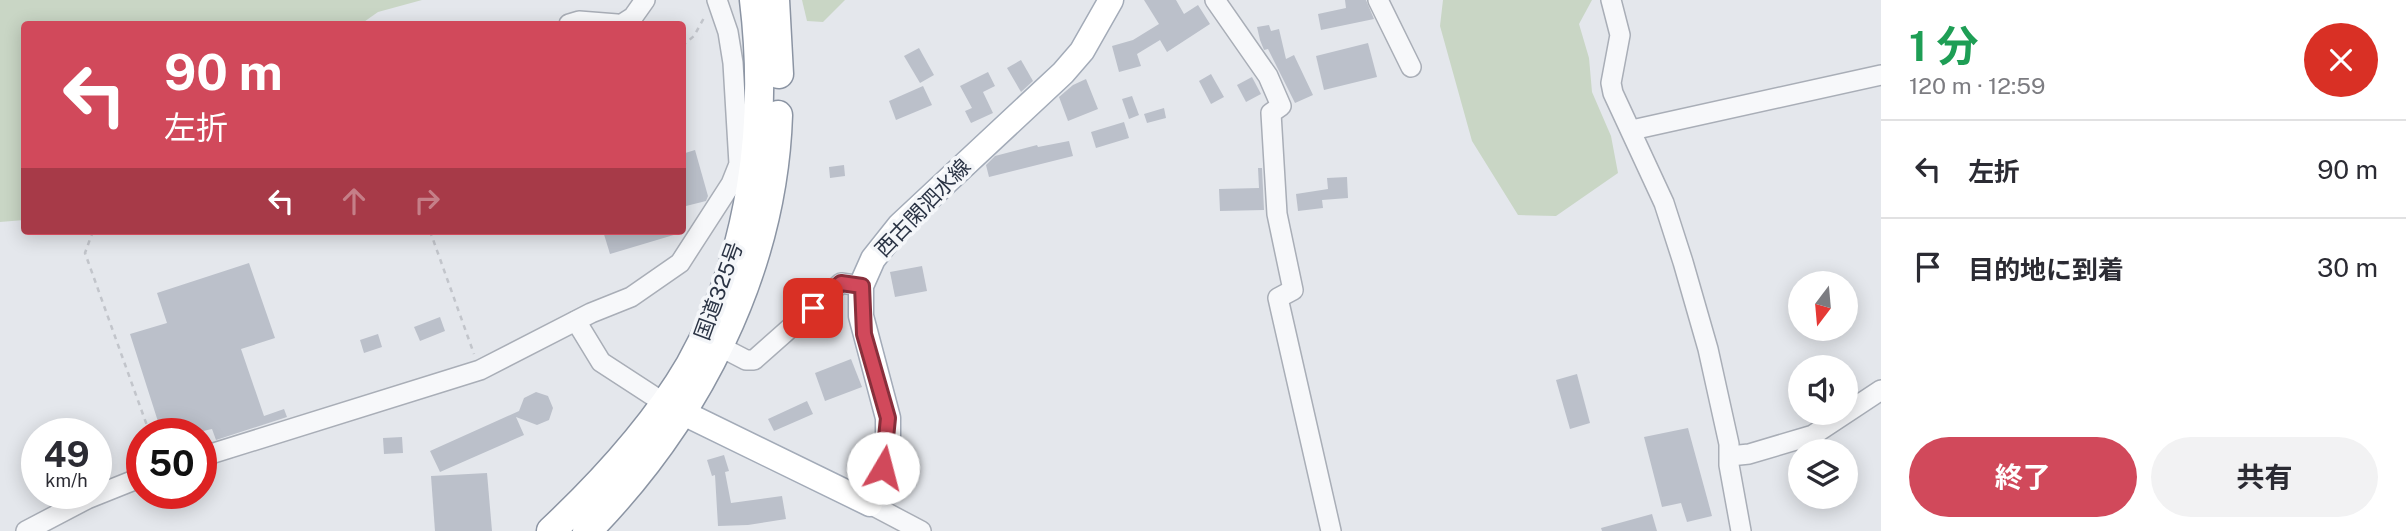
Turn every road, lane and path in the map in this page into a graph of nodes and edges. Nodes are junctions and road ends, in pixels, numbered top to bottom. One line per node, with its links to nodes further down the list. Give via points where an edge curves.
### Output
1 (645, 0): 9 (street)
2 (754, 0): 21 (highway, 国道325号, via 760,115 748,200 729,270)
3 (775, 0): 18 (highway, 国道325号, via 780,56 774,173 757,254)
4 (1111, 0): 16 (main road, 西古閑泗水線, via 1082,51 1063,73 882,245)
5 (1214, 0): 31 (street, via 1268,76 1281,106 1271,113 1277,214 1293,290 1278,298)
6 (1378, 0): 11 (street)
7 (1611, 0): 13 (street, via 1620,35 1611,83)
8 (717, 1): 10 (path); 17 (street, via 733,63 739,164 731,184 680,263 631,297)
9 (626, 21)
10 (686, 43)
11 (1411, 67)
12 (1881, 75): 13 (street)
13 (1632, 130): 24 (street, via 1664,203 1683,262 1708,349)
14 (92, 235): 22 (path, via 85,253)
15 (431, 235): 19 (path)
16 (862, 286): 18 (street, via 841,283 754,360); 26 (main road, 西古閑泗水線, via 864,334 888,418 883,468)
17 (576, 321): 19 (street); 21 (street, via 601,362)
18 (719, 346): 21 (highway, 国道325号)
19 (480, 370): 23 (street)
20 (1881, 390): 24 (street, via 1812,435)
21 (673, 407): 26 (main road); 28 (highway, 国道325号); 29 (highway, 国道325号, via 617,500)
22 (144, 418)
23 (217, 452)
24 (1730, 456): 32 (street)
25 (126, 483): 27 (street)
26 (870, 504): 30 (street)
27 (26, 531)
28 (551, 531)
29 (587, 531)
30 (921, 531)
31 (1331, 531)
32 (1741, 531)

